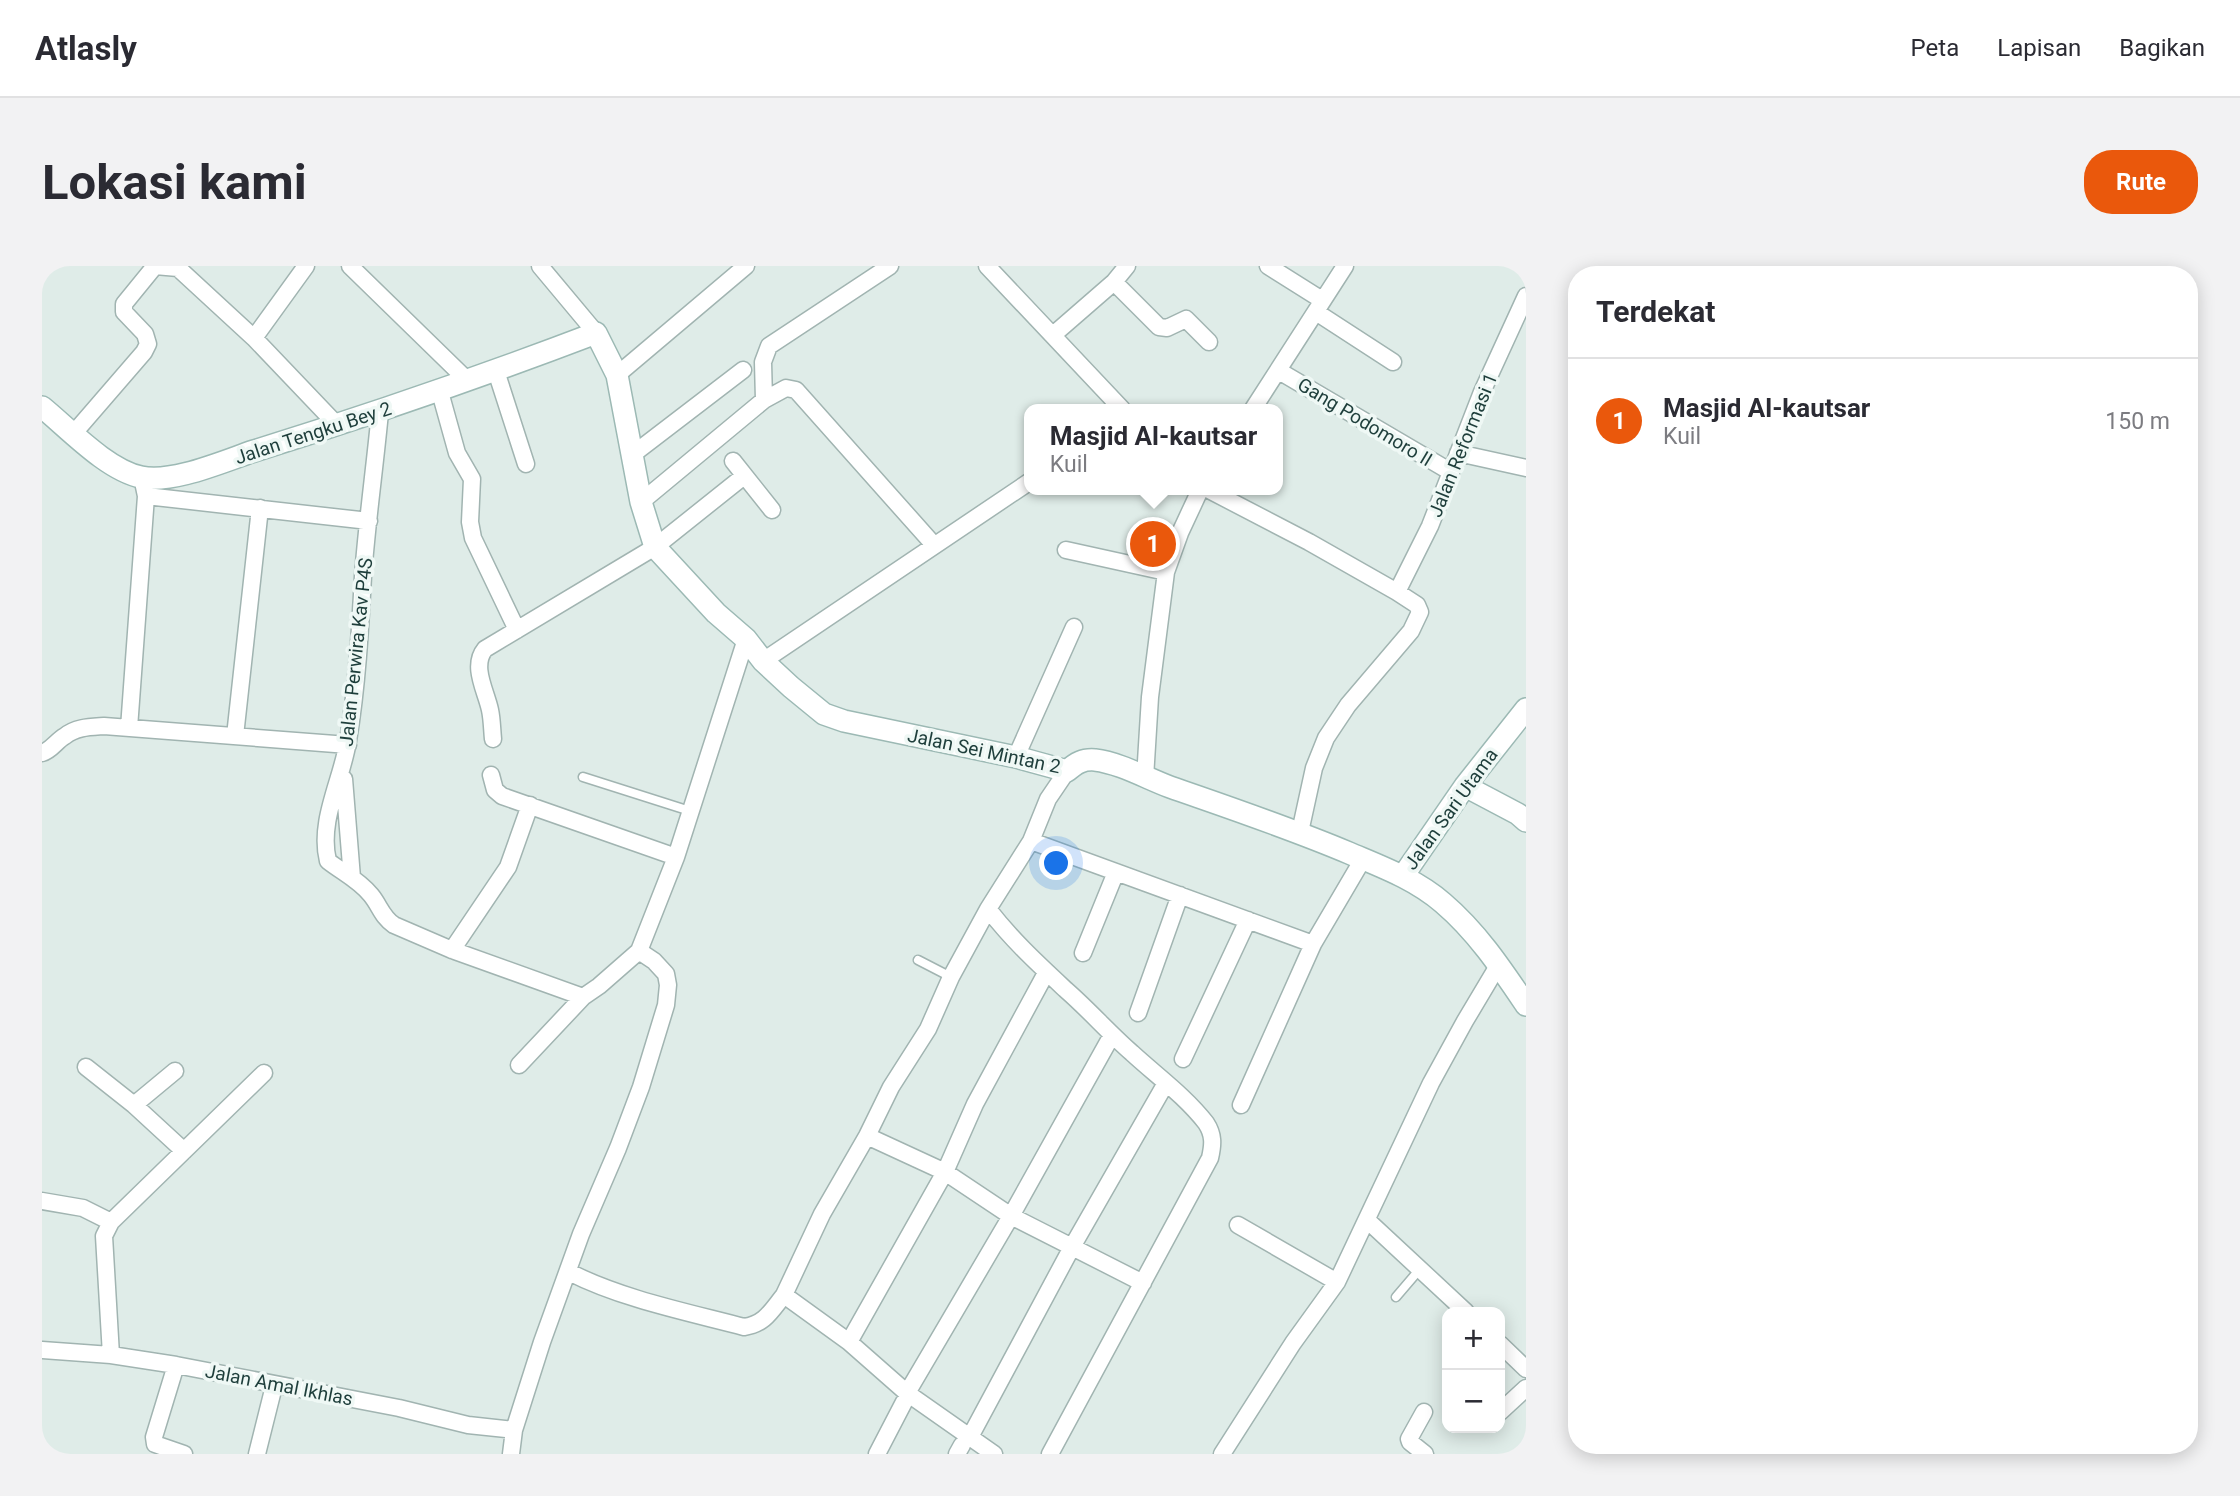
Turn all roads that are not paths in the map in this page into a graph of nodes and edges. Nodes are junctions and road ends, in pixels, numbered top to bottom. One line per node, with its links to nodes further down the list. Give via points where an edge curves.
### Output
1 (155, 266): 16 (street, via 178,268); 31 (street, via 124,304 124,312 145,334 145,352)
2 (306, 266): 16 (street)
3 (350, 266): 23 (street)
4 (540, 266): 14 (street)
5 (746, 266): 22 (street)
6 (890, 266): 25 (street, via 769,346 763,362)
7 (987, 266): 15 (street)
8 (1127, 266): 11 (street)
9 (1268, 266): 13 (street)
10 (1345, 266): 13 (street)
11 (1114, 282): 15 (street); 17 (street, via 1159,327 1186,319)
12 (1526, 296): 32 (street, Jalan Reformasi 1)
13 (1319, 306): 18 (street); 21 (street)
14 (596, 333): 20 (street, Jalan Tengku Bey 2); 22 (street, Jalan Sei Mintan 2)
15 (1053, 335): 26 (street)
16 (254, 338): 30 (street)
17 (1209, 342)
18 (1393, 362)
19 (743, 370): 33 (street)
20 (496, 371): 23 (street, Jalan Tengku Bey 2); 35 (street)
21 (1279, 371): 27 (street); 37 (street, Gang Podomoro II)
22 (617, 375): 33 (street, Jalan Sei Mintan 2)
23 (468, 381): 24 (street, Jalan Tengku Bey 2)
24 (440, 392): 29 (street, Jalan Tengku Bey 2); 53 (street, via 457,453 472,479 474,538)
25 (764, 400): 43 (street); 47 (street, via 786,388 796,390)
26 (1117, 404)
27 (1256, 404)
28 (42, 407): 31 (street)
29 (380, 411): 30 (street, Jalan Tengku Bey 2); 46 (street, Jalan Perwira Kav P4S)
30 (337, 425): 40 (street, Jalan Tengku Bey 2)
31 (74, 433): 40 (street)
32 (1458, 453): 36 (street); 37 (street, Jalan Reformasi 1)
33 (632, 455): 43 (street, Jalan Sei Mintan 2)
34 (733, 461): 38 (street)
35 (526, 464)
36 (1526, 468)
37 (1451, 472): 51 (street, Jalan Reformasi 1)
38 (744, 476): 45 (street); 48 (street)
39 (1024, 485): 47 (street)
40 (144, 487): 44 (street); 57 (street)
41 (1198, 495): 50 (street)
42 (1219, 495): 51 (street)
43 (641, 502): 48 (street, Jalan Sei Mintan 2)
44 (260, 508): 46 (street); 58 (street)
45 (772, 510)
46 (369, 521): 60 (street, Jalan Perwira Kav P4S)
47 (934, 545): 55 (street)
48 (655, 547): 53 (street); 54 (street, Jalan Sei Mintan 2)
49 (1066, 550): 50 (street)
50 (1166, 572): 67 (street)
51 (1397, 592): 72 (street, via 1417,605 1418,619 1326,738 1314,768)
52 (1074, 627): 62 (street)
53 (517, 630): 59 (street, via 480,656)
54 (746, 639): 55 (street, Jalan Sei Mintan 2); 70 (street)
55 (763, 660): 62 (street, Jalan Sei Mintan 2, via 824,714)
56 (1526, 709): 68 (street, Jalan Sari Utama)
57 (130, 728): 58 (street); 61 (street, via 82,728)
58 (235, 736): 60 (street)
59 (493, 739)
60 (348, 745): 63 (street, Jalan Perwira Kav P4S)
61 (42, 753)
62 (1016, 757): 64 (street, Jalan Sei Mintan 2)
63 (343, 765): 78 (street); 78 (street, Jalan Perwira Kav P4S, via 324,847 328,861)
64 (1067, 771): 67 (street, Jalan Sei Mintan 2, via 1079,761 1094,760); 73 (street, via 1048,799)
65 (491, 775): 69 (street, via 502,796)
66 (583, 777): 70 (lane)
67 (1145, 778): 72 (street, Jalan Sei Mintan 2)
68 (1465, 786): 71 (street); 77 (street, Jalan Sari Utama)
69 (530, 805): 74 (street); 83 (street, via 508,867)
70 (690, 811): 74 (street)
71 (1523, 813)
72 (1300, 832): 75 (street, Jalan Sei Mintan 2)
73 (1031, 841): 76 (street); 80 (street)
74 (676, 857): 84 (street)
75 (1363, 859): 77 (street, Jalan Sei Mintan 2); 82 (street)
76 (1116, 873): 79 (street); 85 (street)
77 (1403, 876): 87 (street, Jalan Sei Mintan 2, via 1442,902)
78 (352, 877): 83 (street, Jalan Perwira Kav P4S, via 370,893 386,919)
79 (1181, 895): 81 (street); 92 (street)
80 (988, 909): 88 (street); 89 (street)
81 (1248, 920): 82 (street); 94 (street)
82 (1313, 944): 101 (street)
83 (452, 950): 91 (street, Jalan Perwira Kav P4S)
84 (639, 950): 91 (street); 112 (street, via 666,974 666,1005 641,1087)
85 (1083, 953)
86 (918, 960): 89 (lane)
87 (1499, 964): 90 (street, Jalan Sei Mintan 2); 107 (street, via 1432,1083)
88 (1046, 973): 93 (street); 104 (street, via 975,1104)
89 (951, 977): 102 (street)
90 (1522, 990)
91 (583, 996): 95 (street)
92 (1138, 1013)
93 (1112, 1035): 99 (street); 106 (street)
94 (1183, 1059)
95 (519, 1065)
96 (86, 1067): 100 (street)
97 (175, 1071): 100 (street)
98 (264, 1073): 103 (street)
99 (1166, 1083): 110 (street); 114 (street, via 1207,1125 1214,1141 1210,1158)
100 (134, 1105): 103 (street)
101 (1241, 1105)
102 (867, 1136): 104 (street); 115 (street, via 822,1214)
103 (184, 1151): 108 (street)
104 (945, 1172): 106 (street); 118 (street)
105 (42, 1201): 108 (street, via 83,1208)
106 (1011, 1216): 110 (street); 126 (street)
107 (1367, 1220): 111 (street); 113 (street)
108 (111, 1222): 121 (street, via 104,1236)
109 (1238, 1225): 113 (street)
110 (1072, 1247): 114 (street); 130 (street)
111 (1420, 1269): 116 (lane); 117 (street)
112 (569, 1272): 115 (street, via 591,1283 744,1327 763,1321); 129 (street)
113 (1337, 1282): 137 (street)
114 (1143, 1283): 136 (street)
115 (784, 1295): 118 (street)
116 (1396, 1297)
117 (1461, 1307)
118 (849, 1342): 126 (street)
119 (1505, 1349): 123 (street)
120 (42, 1350): 121 (street, Jalan Amal Ikhlas)
121 (111, 1355): 122 (street, Jalan Amal Ikhlas)
122 (176, 1365): 124 (street, Jalan Amal Ikhlas); 131 (street, via 154,1437 155,1444)
123 (1526, 1369)
124 (274, 1386): 129 (street, Jalan Amal Ikhlas); 132 (street)
125 (1526, 1388): 127 (street)
126 (906, 1397): 130 (street); 134 (street)
127 (1505, 1407)
128 (1424, 1412): 138 (street, via 1409,1439)
129 (514, 1430): 133 (street)
130 (963, 1445): 135 (street)
131 (184, 1454)
132 (257, 1454)
133 (511, 1454)
134 (877, 1454)
135 (994, 1454)
136 (1050, 1454)
137 (1222, 1454)
138 (1425, 1454)

